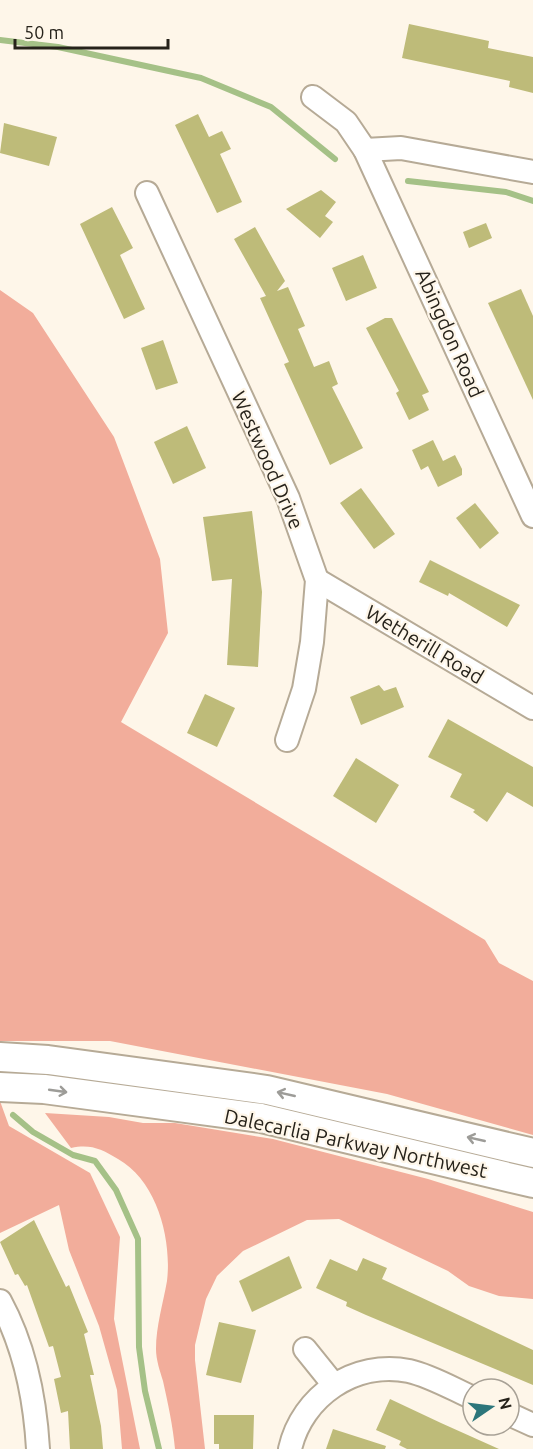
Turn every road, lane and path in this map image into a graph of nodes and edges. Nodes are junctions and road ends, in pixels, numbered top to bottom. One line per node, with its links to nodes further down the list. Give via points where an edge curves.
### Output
1 (313, 97): 2 (street, Abingdon Road, via 346,122)
2 (365, 150): 3 (street, via 401,148); 5 (street, Abingdon Road)
3 (533, 172)
4 (147, 193): 6 (street, Westwood Drive, via 288,498)
5 (533, 516)
6 (317, 580): 7 (street, Wetherill Road); 8 (street, Westwood Drive, via 304,689)
7 (533, 708)
8 (287, 740)
9 (0, 1057): 11 (main road, Dalecarlia Parkway Northwest, one-way to 9, via 267,1090)
10 (0, 1087): 12 (main road, Dalecarlia Parkway Northwest, one-way to 12, via 44,1089 261,1118)
11 (533, 1153)
12 (533, 1183)
13 (0, 1301): 17 (street, via 15,1330 27,1368)
14 (305, 1349): 15 (street)
15 (334, 1385): 16 (street, via 370,1371 396,1369 421,1374); 18 (street, via 308,1410)
16 (461, 1392)
17 (38, 1449)
18 (290, 1449)

